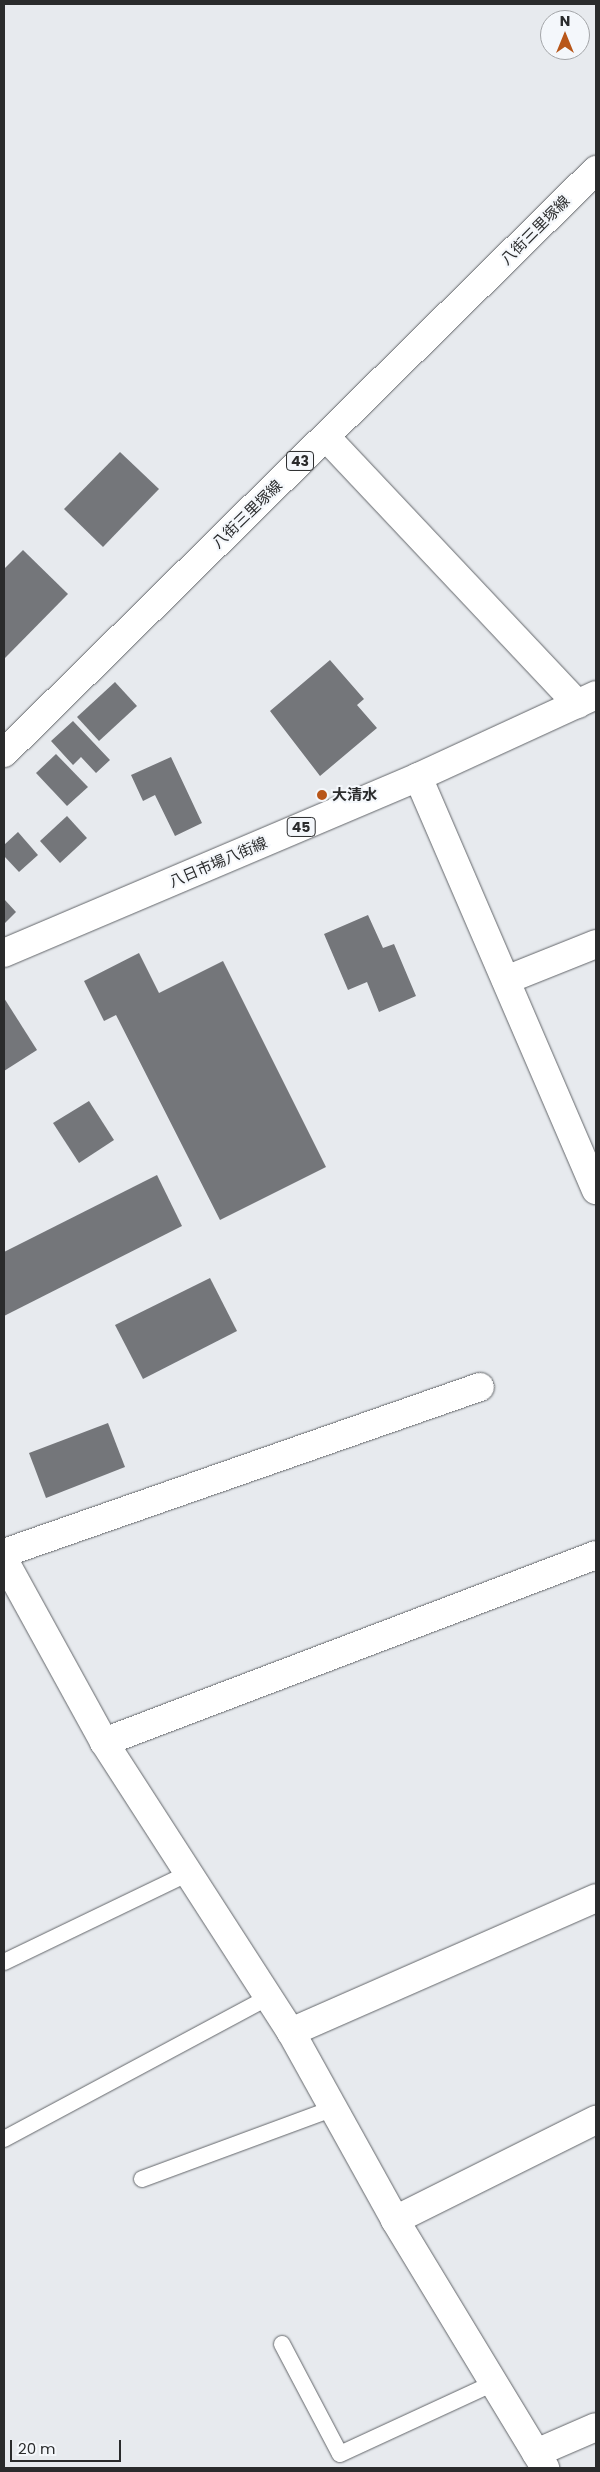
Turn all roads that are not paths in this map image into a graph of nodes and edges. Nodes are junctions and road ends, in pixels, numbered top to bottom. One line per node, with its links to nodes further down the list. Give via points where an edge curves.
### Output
1 (596, 170): 2 (street, 八街三里塚線 / 43)
2 (326, 436): 3 (street); 4 (street, 八街三里塚線 / 43)
3 (587, 700): 5 (street, 八日市場八街線 / 45)
4 (4, 753)
5 (418, 777): 7 (street, 八日市場八街線 / 45); 8 (street)
6 (596, 944): 8 (street)
7 (4, 953)
8 (506, 980): 9 (street)
9 (596, 1190)
10 (480, 1386): 11 (street)
11 (4, 1553)
12 (596, 1555): 14 (street)
13 (4, 1560): 14 (street)
14 (104, 1742): 15 (street)
15 (189, 1872): 17 (lane); 18 (street)
16 (596, 1898): 19 (street)
17 (4, 1962)
18 (269, 1997): 19 (street); 22 (lane)
19 (292, 2032): 20 (street)
20 (334, 2108): 23 (lane); 24 (street)
21 (596, 2120): 24 (street)
22 (4, 2139)
23 (142, 2178)
24 (395, 2220): 26 (street)
25 (282, 2344): 26 (lane, via 340,2454)
26 (494, 2383): 28 (street)
27 (596, 2427): 28 (street)
28 (541, 2461)

